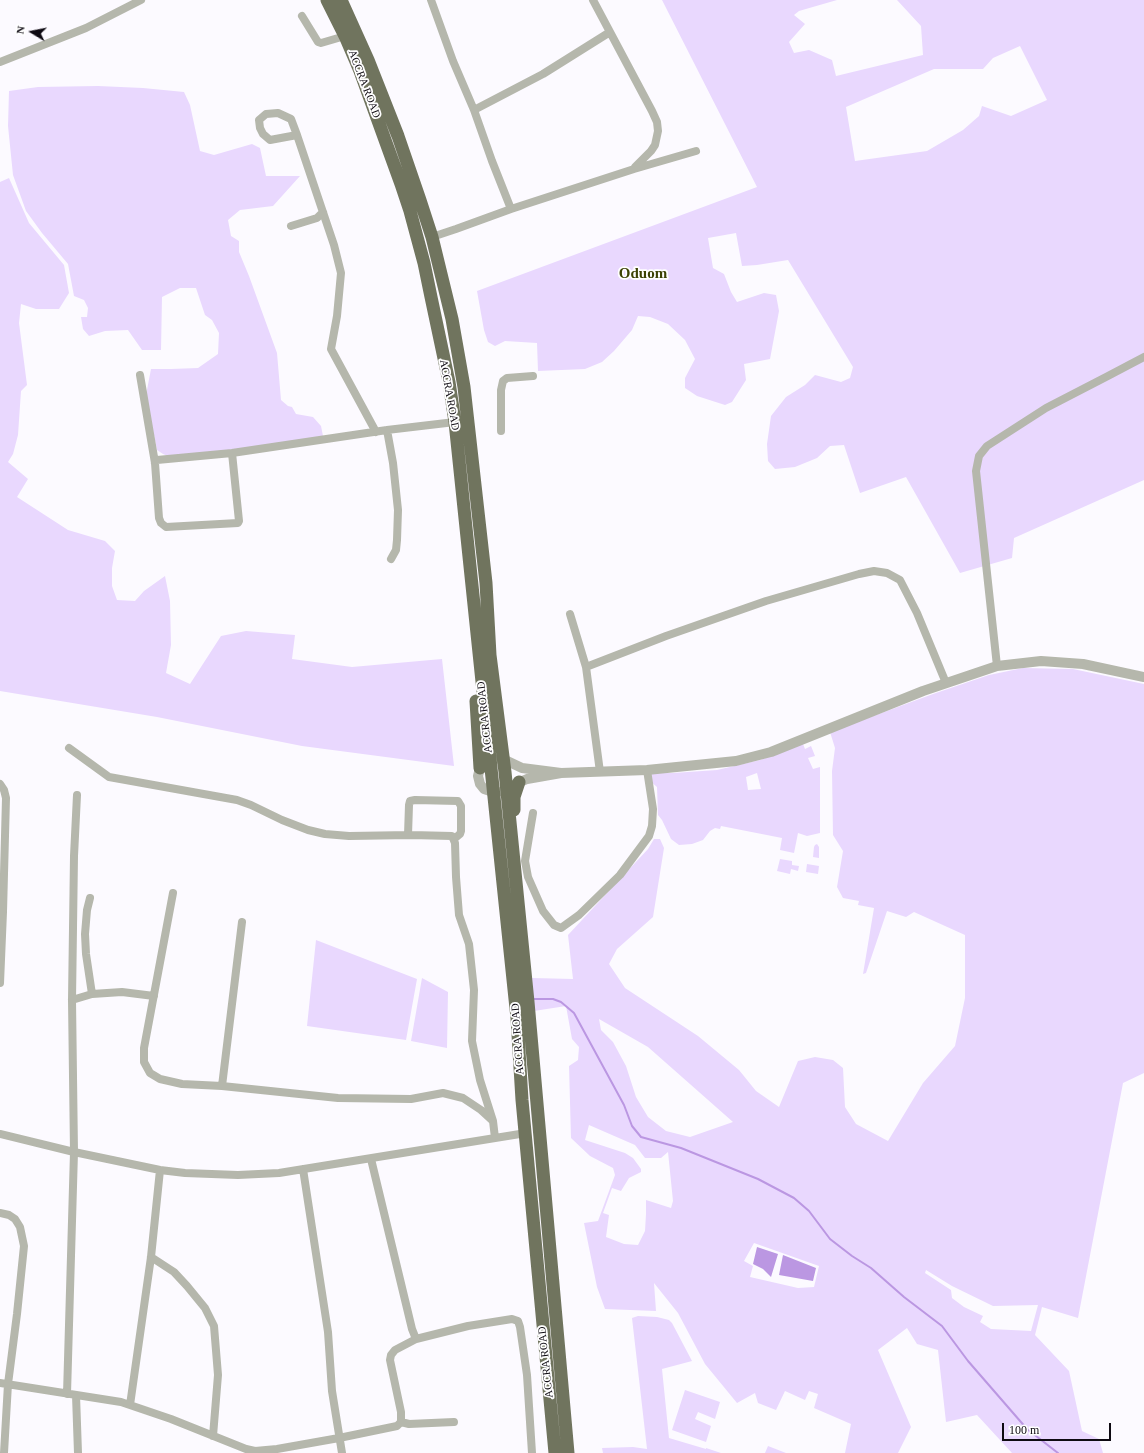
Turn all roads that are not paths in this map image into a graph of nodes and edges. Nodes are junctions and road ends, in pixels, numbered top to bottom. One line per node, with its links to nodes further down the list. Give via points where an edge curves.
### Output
1 (141, 0): 9 (street, via 92,25)
2 (327, 0): 8 (highway, ACCRA ROAD)
3 (341, 0): 17 (highway, ACCRA ROAD, via 398,136)
4 (431, 0): 10 (street)
5 (593, 0): 7 (street)
6 (302, 16): 8 (street, via 321,44)
7 (610, 32): 10 (street, via 543,74); 13 (street, via 657,122 655,145)
8 (345, 36): 21 (highway, ACCRA ROAD, via 374,108 410,211 424,263)
9 (0, 62)
10 (474, 110): 14 (street)
11 (297, 135): 11 (street, via 291,119 278,113 266,114 259,120 263,134 270,140); 15 (street)
12 (696, 151): 13 (street)
13 (634, 169): 14 (street)
14 (511, 209): 17 (street)
15 (323, 212): 16 (street, via 317,218); 24 (street, via 341,273 331,349)
16 (291, 226)
17 (432, 237): 35 (highway, ACCRA ROAD, via 452,319 464,387 486,584)
18 (1144, 356): 30 (street, via 1046,408 987,446 979,456 976,471)
19 (140, 375): 26 (street)
20 (533, 376): 23 (street, via 507,378 503,381)
21 (455, 422): 22 (street); 29 (highway, ACCRA ROAD)
22 (387, 430): 24 (street); 27 (street, via 398,510 396,550)
23 (501, 431)
24 (376, 432): 25 (street)
25 (232, 453): 26 (street, via 157,460); 26 (street, via 240,521 235,524 166,527 161,524)
26 (155, 463)
27 (391, 559)
28 (570, 614): 31 (street)
29 (478, 652): 35 (highway, ACCRA ROAD); 36 (highway, via 476,700)
30 (997, 666): 32 (street, via 1041,661 1083,664); 33 (street)
31 (586, 667): 33 (street, via 766,601 874,571 888,573 900,580 917,613); 38 (street)
32 (1144, 677)
33 (946, 683): 37 (street, via 771,752 736,761)
34 (70, 748): 45 (street, via 109,778 237,800 308,830 349,836)
35 (497, 759): 36 (street, via 483,764); 39 (street, via 522,768); 42 (highway, ACCRA ROAD)
36 (480, 768): 42 (street, via 478,776 484,789)
37 (647, 770): 38 (street); 44 (street, via 653,809 649,836 620,875 580,915 561,928 554,925 543,911 528,877 525,860)
38 (600, 772): 39 (street)
39 (561, 773): 40 (street)
40 (519, 782): 42 (street); 47 (highway, via 514,797 518,856)
41 (0, 784): 50 (street, via 6,798)
42 (500, 790): 47 (highway, ACCRA ROAD); 58 (highway, ACCRA ROAD)
43 (77, 794): 55 (street)
44 (533, 813)
45 (408, 835): 46 (street, via 452,836); 46 (street, via 410,802 458,801 461,806 461,831)
46 (454, 839): 57 (street, via 459,915 469,944 474,990 472,1041 480,1080)
47 (514, 871): 82 (highway, ACCRA ROAD)
48 (173, 893): 54 (street)
49 (90, 898): 53 (street, via 85,941)
50 (2, 911): 52 (street)
51 (242, 922): 56 (street)
52 (0, 983)
53 (92, 994): 54 (street, via 122,992); 55 (street)
54 (154, 996): 56 (street, via 144,1048 144,1062 150,1073 160,1079 182,1084)
55 (72, 1000): 61 (street)
56 (222, 1086): 57 (street, via 338,1098 411,1099 443,1093 463,1098)
57 (493, 1121): 60 (street)
58 (526, 1133): 60 (street); 81 (highway, ACCRA ROAD)
59 (0, 1134): 61 (street)
60 (495, 1138): 62 (street)
61 (74, 1152): 64 (street); 69 (street)
62 (371, 1159): 63 (street); 67 (street)
63 (303, 1169): 64 (street, via 238,1175); 75 (street, via 328,1332 332,1391)
64 (160, 1170): 66 (street)
65 (0, 1213): 68 (street, via 16,1219 24,1246 17,1314)
66 (151, 1257): 71 (street); 74 (street, via 174,1272 187,1286 205,1308 214,1326 218,1375)
67 (416, 1339): 72 (street, via 395,1350 390,1360); 80 (street, via 468,1326 512,1319 518,1321 527,1375)
68 (4, 1383): 69 (street); 77 (street)
69 (66, 1394): 70 (street)
70 (76, 1395): 71 (street); 78 (street)
71 (130, 1405): 74 (street)
72 (401, 1422): 73 (street); 75 (street, via 397,1426)
73 (454, 1422)
74 (213, 1436): 76 (street)
75 (339, 1438): 76 (street, via 264,1451); 79 (street)
76 (246, 1451)
77 (4, 1453)
78 (78, 1453)
79 (342, 1453)
80 (532, 1453)
81 (555, 1453)
82 (568, 1453)

